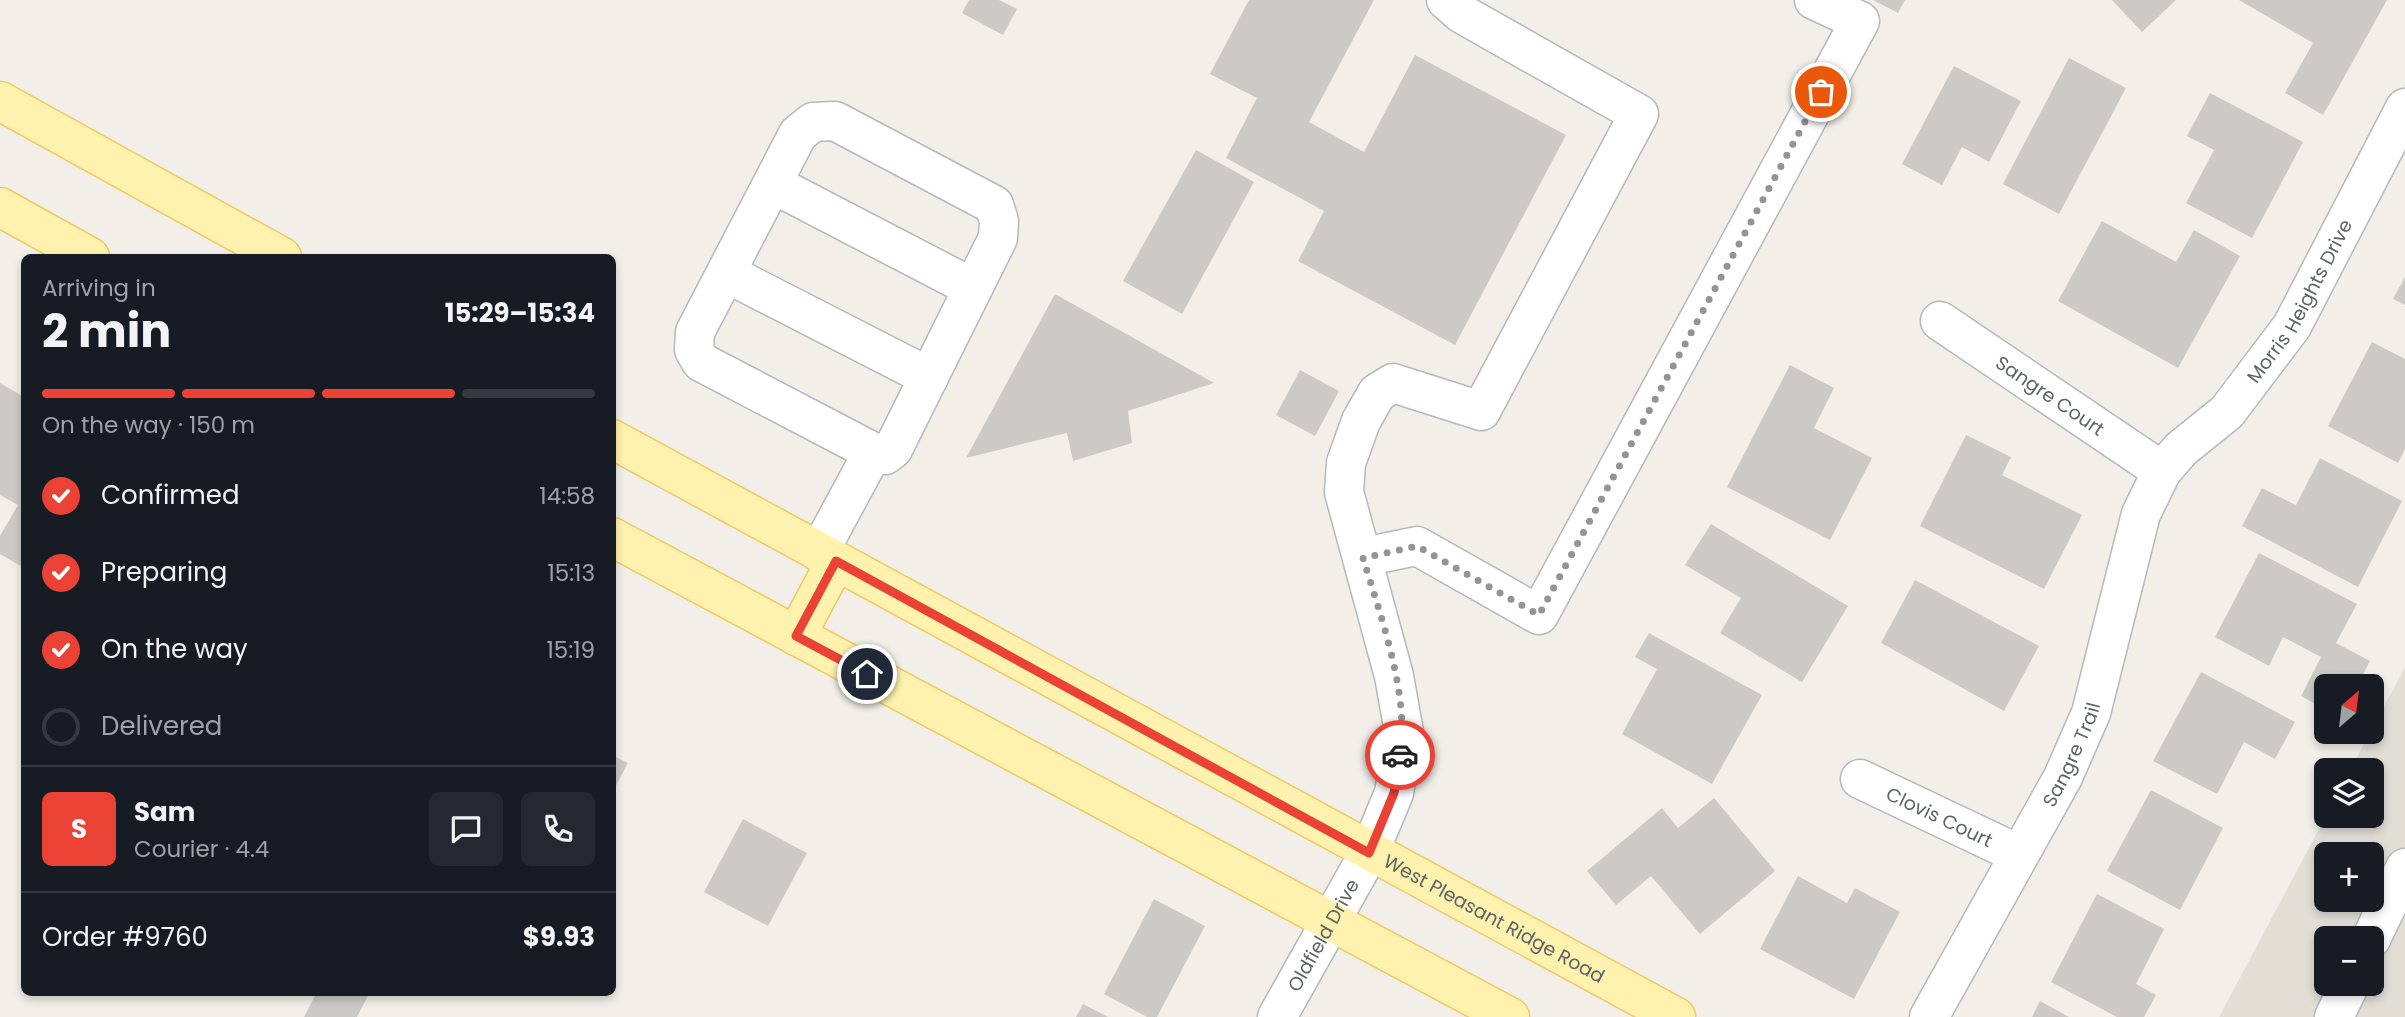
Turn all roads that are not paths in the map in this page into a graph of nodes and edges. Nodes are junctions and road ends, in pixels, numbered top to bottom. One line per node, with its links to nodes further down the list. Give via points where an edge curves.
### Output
1 (1446, 0): 18 (street, Oldfield Drive, via 1462,14 1639,114 1481,411 1393,383 1377,393 1346,463 1344,492)
2 (1814, 0): 18 (street, via 1860,21 1539,615 1417,546)
3 (0, 101): 8 (main road)
4 (2405, 108): 15 (street, Morris Heights Drive, via 2292,326 2227,412 2180,449)
5 (773, 184): 9 (street); 10 (street); 10 (street, via 798,134 813,122 835,121 993,205 999,221 998,238)
6 (0, 207): 7 (main road)
7 (85, 254)
8 (277, 254)
9 (726, 273): 12 (street); 14 (street, via 695,332 694,350 701,362)
10 (973, 288): 12 (street)
11 (1940, 321): 15 (street, Sangre Court)
12 (929, 377): 14 (street, via 893,449 885,454)
13 (616, 441): 17 (main road, West Pleasant Ridge Road)
14 (873, 452): 17 (street)
15 (2162, 471): 22 (street, Sangre Trail, via 2141,514 2091,713 2063,778)
16 (616, 539): 19 (main road)
17 (828, 556): 19 (main road); 21 (main road, West Pleasant Ridge Road)
18 (1363, 558): 21 (street, Oldfield Drive, via 1404,733 1394,793)
19 (796, 636): 24 (main road)
20 (1860, 779): 22 (street, Clovis Court)
21 (1369, 853): 24 (street, Oldfield Drive); 29 (main road, West Pleasant Ridge Road)
22 (2018, 854): 30 (street, Sangre Trail)
23 (2405, 868): 25 (street)
24 (1330, 922): 27 (street, Oldfield Drive); 28 (main road)
25 (2377, 926)
26 (2344, 996): 31 (street)
27 (1277, 1017)
28 (1510, 1017)
29 (1676, 1017)
30 (1929, 1017)
31 (2334, 1017)

